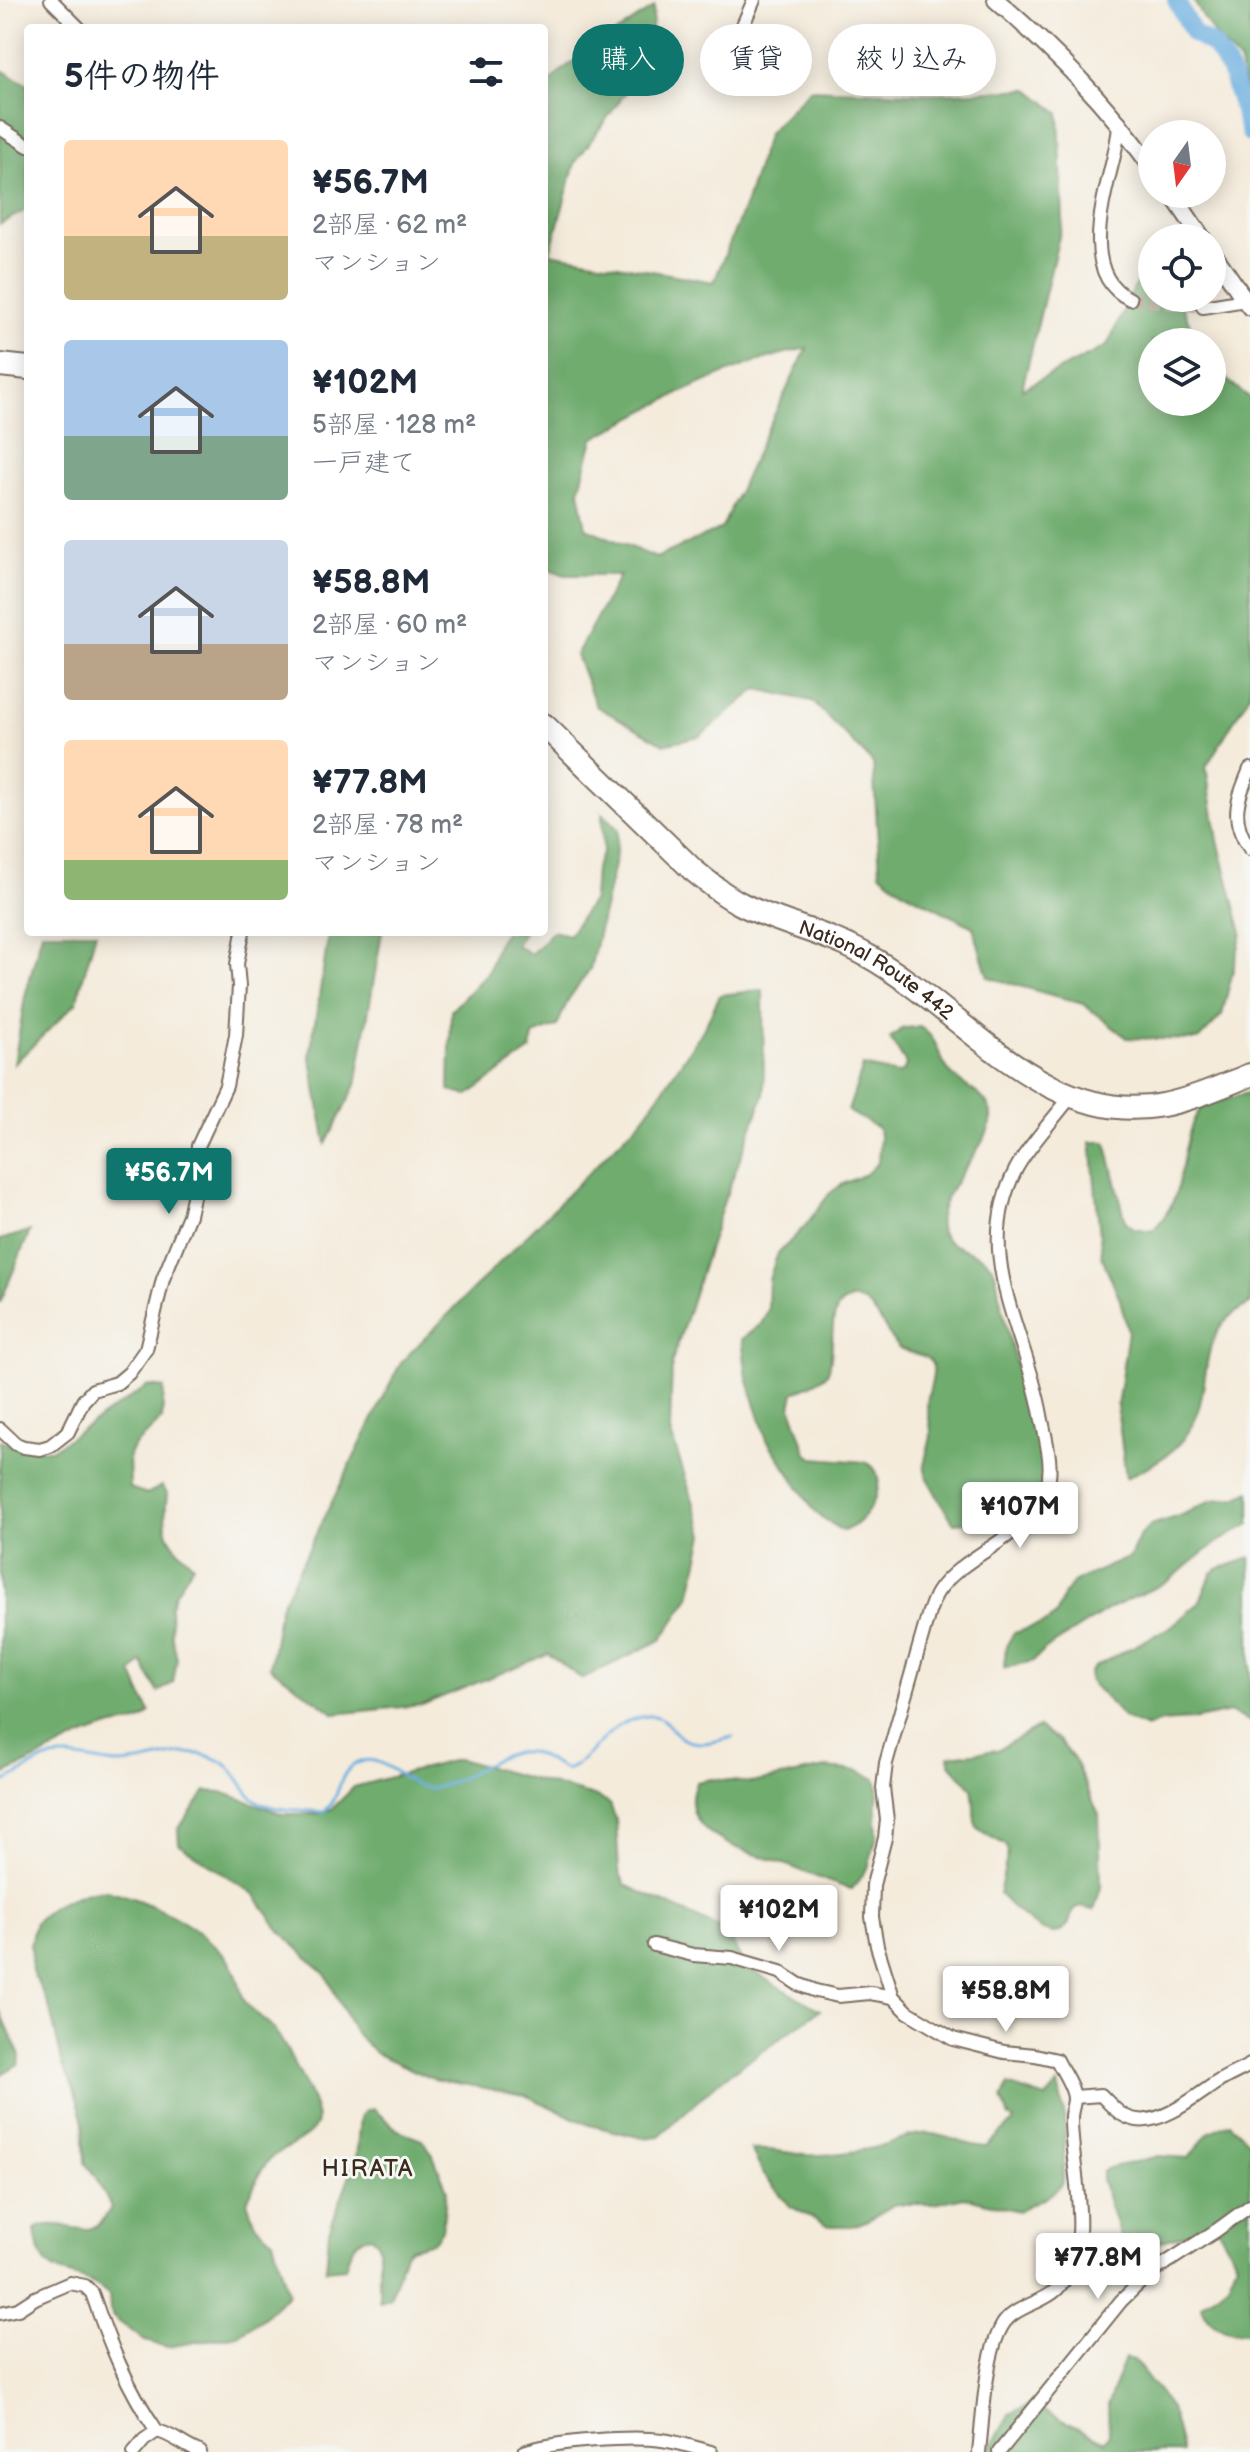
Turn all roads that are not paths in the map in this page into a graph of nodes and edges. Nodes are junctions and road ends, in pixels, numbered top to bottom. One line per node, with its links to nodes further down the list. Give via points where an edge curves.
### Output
1 (51, 0): 4 (street)
2 (754, 0): 5 (street)
3 (996, 0): 6 (main road)
4 (75, 24)
5 (743, 24)
6 (1120, 122): 9 (main road); 11 (street, via 1099,239 1107,278 1118,294)
7 (0, 128): 8 (street)
8 (24, 143)
9 (1138, 147)
10 (1226, 272): 12 (main road)
11 (1130, 299)
12 (1248, 303): 13 (street)
13 (1226, 305)
14 (0, 365): 15 (highway)
15 (24, 368)
16 (548, 729): 21 (highway, National Route 442, via 720,892 868,956 1015,1065)
17 (1250, 769): 18 (street, via 1236,819)
18 (1250, 849)
19 (242, 936): 22 (street, via 236,1035 226,1086 198,1146 189,1215 163,1279 146,1349 117,1383 93,1390 68,1432 50,1446 24,1447)
20 (1250, 1074): 21 (highway, National Route 442, via 1162,1105 1111,1106)
21 (1071, 1096): 24 (street, via 1017,1166 999,1220 998,1251 1012,1319 1039,1404 1048,1486 1020,1527 954,1573 937,1592 929,1612 886,1763 887,1820 873,1885 877,1946)
22 (0, 1429)
23 (654, 1945): 24 (street, via 732,1958 838,1996)
24 (893, 1997): 26 (street, via 953,2039 1057,2060)
25 (1250, 2065): 26 (street, via 1150,2119 1119,2114 1101,2095)
26 (1074, 2097): 34 (street, via 1078,2250 1056,2291 1024,2307 1000,2328)
27 (1250, 2206): 35 (street, via 1149,2274 1121,2301)
28 (0, 2313): 29 (street, via 70,2283 85,2286 125,2380)
29 (157, 2431): 30 (street); 31 (street)
30 (134, 2452)
31 (200, 2452)
32 (524, 2452): 33 (street, via 625,2439 662,2440)
33 (711, 2452)
34 (979, 2452)
35 (999, 2452)

